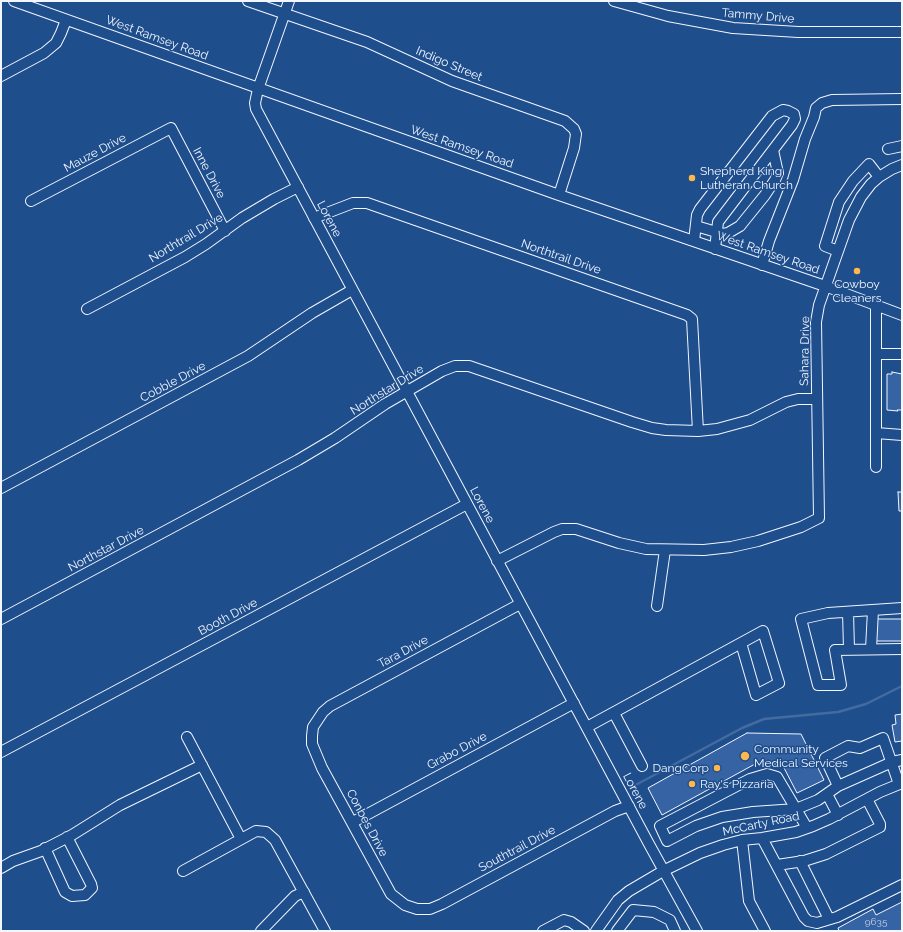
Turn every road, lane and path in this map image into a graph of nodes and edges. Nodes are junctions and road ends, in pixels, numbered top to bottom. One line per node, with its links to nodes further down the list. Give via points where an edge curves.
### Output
1 (14, 1): 6 (street, West Ramsey Road)
2 (248, 1): 5 (street, Indigo Street)
3 (289, 1): 5 (street, Lorene)
4 (614, 1): 7 (street, Tammy Drive, via 668,16 732,28 798,32)
5 (285, 14): 9 (street, Lorene); 20 (street, Indigo Street, via 367,42 452,81 565,121 576,134)
6 (66, 20): 8 (street, via 56,43 44,53); 9 (street, West Ramsey Road)
7 (902, 32)
8 (1, 76)
9 (258, 89): 18 (street, Lorene, via 256,108); 20 (street, West Ramsey Road)
10 (902, 99): 31 (street, via 832,100 816,108)
11 (171, 128): 21 (street, Mauze Drive); 26 (street, Inne Drive)
12 (902, 146): 13 (street)
13 (888, 149)
14 (773, 150): 25 (street, via 795,119 794,114 788,111 783,110 772,116 700,209); 27 (street, via 718,222); 27 (street, via 778,173 776,180 740,226 728,233)
15 (902, 165): 16 (street, Sahara Drive)
16 (879, 177): 17 (street, via 869,164); 19 (street, Sahara Drive)
17 (853, 181): 19 (street); 22 (street)
18 (298, 187): 24 (street, Lorene); 26 (street, Northtrail Drive, via 242,218)
19 (865, 191): 23 (street, Sahara Drive)
20 (559, 195): 28 (street, West Ramsey Road)
21 (31, 202)
22 (839, 202): 23 (street); 30 (street, via 825,246)
23 (853, 211): 30 (street, Sahara Drive)
24 (314, 218): 33 (street, Lorene); 41 (street, Northtrail Drive, via 353,203 368,203 687,315 692,320)
25 (696, 226): 27 (street); 28 (street)
26 (225, 231): 35 (street, Northtrail Drive, via 185,257)
27 (718, 233): 29 (street)
28 (694, 241): 29 (street, West Ramsey Road)
29 (716, 248): 31 (street, West Ramsey Road)
30 (838, 251): 32 (street, Sahara Drive)
31 (762, 265): 32 (street, West Ramsey Road)
32 (825, 286): 34 (street, West Ramsey Road); 40 (street, Sahara Drive, via 816,322)
33 (352, 290): 39 (street, Lorene); 45 (street, Cobble Drive, via 312,313 248,356)
34 (876, 306): 36 (street, West Ramsey Road); 37 (street)
35 (87, 309)
36 (902, 315)
37 (876, 354): 38 (street); 42 (street)
38 (902, 354)
39 (407, 392): 41 (street, Northstar Drive, via 442,371 455,366 469,366 652,428); 46 (street, Lorene); 54 (street, Northstar Drive, via 298,460)
40 (817, 399): 41 (street, Northstar Drive, via 786,402 750,420); 47 (street, Sahara Drive, via 819,518 801,527 731,547)
41 (698, 431)
42 (876, 433): 43 (street); 44 (street)
43 (902, 434)
44 (876, 467)
45 (1, 488)
46 (467, 504): 48 (street, Lorene); 64 (street, Booth Drive)
47 (665, 550): 48 (street, via 646,549 576,529 562,529); 50 (street)
48 (497, 561): 49 (street, Lorene)
49 (520, 604): 59 (street, Lorene); 62 (street, Tara Drive, via 330,706 318,718)
50 (657, 606)
51 (902, 608): 52 (street)
52 (873, 610): 53 (street); 56 (street)
53 (848, 612): 58 (street); 58 (street, via 801,619 818,685 841,685 835,650)
54 (1, 619)
55 (741, 643): 55 (street, via 756,695 779,683 763,631); 60 (street)
56 (871, 649): 57 (street); 58 (street)
57 (902, 649)
58 (849, 650)
59 (574, 703): 61 (street, Lorene); 75 (street, Grabo Drive)
60 (614, 713): 61 (street); 67 (street)
61 (587, 727): 72 (street, Lorene)
62 (312, 736): 75 (street, Conbes Drive, via 312,744 322,768)
63 (187, 737): 66 (street)
64 (1, 752)
65 (897, 761): 68 (street); 69 (street); 69 (street, via 882,738 860,748 848,746 825,758)
66 (202, 764): 78 (street, via 120,805); 80 (street)
67 (642, 766)
68 (901, 783): 71 (street, McCarty Road)
69 (838, 786): 70 (street)
70 (827, 794): 73 (street); 74 (street)
71 (867, 799): 74 (street, McCarty Road); 84 (street, via 880,827 826,854)
72 (629, 806): 82 (street, Lorene); 92 (street, Southtrail Drive, via 615,811 442,904 430,909)
73 (796, 809): 76 (street); 77 (street, via 722,817 696,826 667,841); 77 (street, via 777,777 767,774 750,779 660,826)
74 (838, 815): 76 (street, McCarty Road)
75 (352, 822): 92 (street, Conbes Drive, via 391,894 405,905)
76 (807, 828): 79 (street, McCarty Road)
77 (665, 836): 82 (street)
78 (67, 837): 83 (street); 83 (street, via 91,884 92,888 86,894 72,896 65,892)
79 (762, 838): 81 (street, McCarty Road); 85 (street)
80 (241, 840): 87 (street); 90 (street, via 256,831 266,832 275,840)
81 (742, 840): 88 (street, McCarty Road, via 700,853); 103 (street, via 750,901)
82 (649, 844): 88 (street, Lorene)
83 (45, 848): 86 (street)
84 (800, 862): 85 (street); 94 (street)
85 (777, 865): 94 (street, via 804,917 817,923)
86 (1, 868)
87 (183, 870)
88 (663, 871): 91 (street, McCarty Road); 102 (street, Lorene)
89 (902, 885): 94 (street)
90 (304, 892): 95 (street, via 295,896); 96 (street)
91 (618, 900): 93 (street); 99 (street, McCarty Road)
92 (417, 909)
93 (633, 910): 100 (street); 101 (street, via 654,912 670,920)
94 (829, 919)
95 (262, 931)
96 (325, 931)
97 (543, 931): 98 (street, via 564,920)
98 (584, 931)
99 (596, 931)
100 (617, 931)
101 (675, 931)
102 (697, 931)
103 (765, 931)

